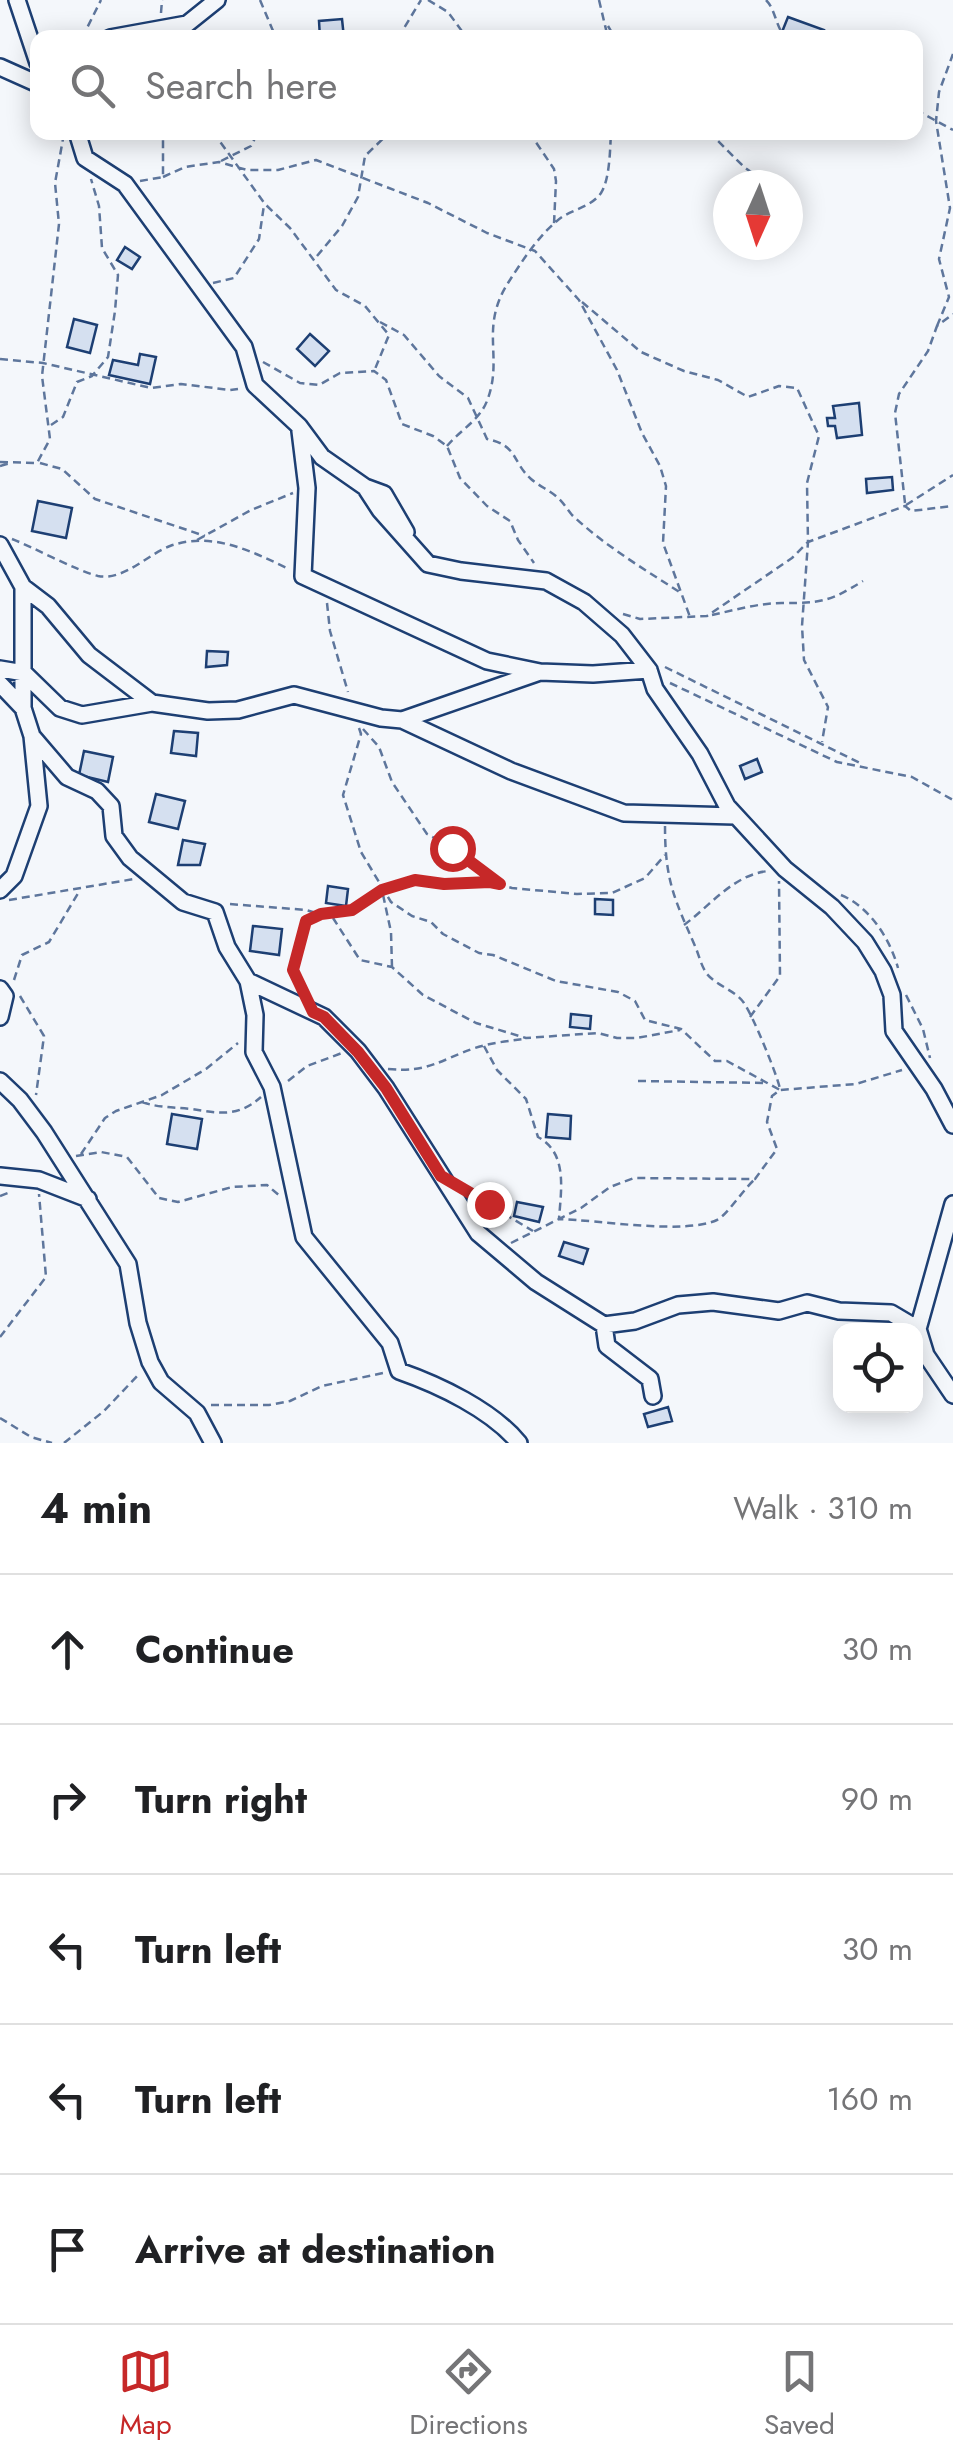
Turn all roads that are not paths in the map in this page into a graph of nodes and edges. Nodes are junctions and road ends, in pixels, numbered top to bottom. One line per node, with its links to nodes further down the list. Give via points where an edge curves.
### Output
1 (17, 0): 4 (street)
2 (217, 0): 3 (street, via 187,24)
3 (166, 30)
4 (30, 39)
5 (0, 67): 6 (street)
6 (30, 80)
7 (79, 140): 8 (street, via 85,158 125,184 244,347 254,385)
8 (299, 426): 11 (street, via 322,457 364,487 428,564 546,581 584,602); 13 (street, via 307,488 304,576 488,661)
9 (0, 545): 10 (street)
10 (23, 586): 14 (street); 16 (street, via 89,655)
11 (645, 664): 13 (street, via 593,674); 20 (street)
12 (0, 669): 14 (street)
13 (540, 672): 18 (street)
14 (24, 673): 16 (street, via 60,708 82,714); 17 (street)
15 (0, 684): 17 (street)
16 (152, 703): 18 (street, via 238,710 294,695)
17 (23, 708): 19 (street)
18 (402, 720): 20 (street, via 624,814)
19 (32, 736): 21 (street, via 39,806 14,876); 22 (street, via 67,777 111,806 114,836 130,858 183,902 215,912 226,947)
20 (735, 816): 26 (street, via 865,942 892,995 894,1031)
21 (0, 890)
22 (248, 981): 32 (street, via 324,1017 370,1066 478,1234); 37 (street, via 254,1052 285,1136 304,1237 390,1343 399,1371 452,1392)
23 (0, 989): 24 (street)
24 (0, 1016)
25 (0, 1081): 28 (street)
26 (953, 1125)
27 (0, 1176): 28 (street, via 39,1180)
28 (88, 1199): 36 (street, via 128,1264 150,1362 161,1382 197,1413)
29 (953, 1204): 31 (street)
30 (908, 1323): 32 (street, via 891,1313 808,1304 779,1311 714,1302)
31 (920, 1323)
32 (604, 1325): 35 (street, via 607,1346 650,1379)
33 (923, 1345): 34 (street)
34 (953, 1395)
35 (653, 1396)
36 (213, 1443)
37 (519, 1443)

